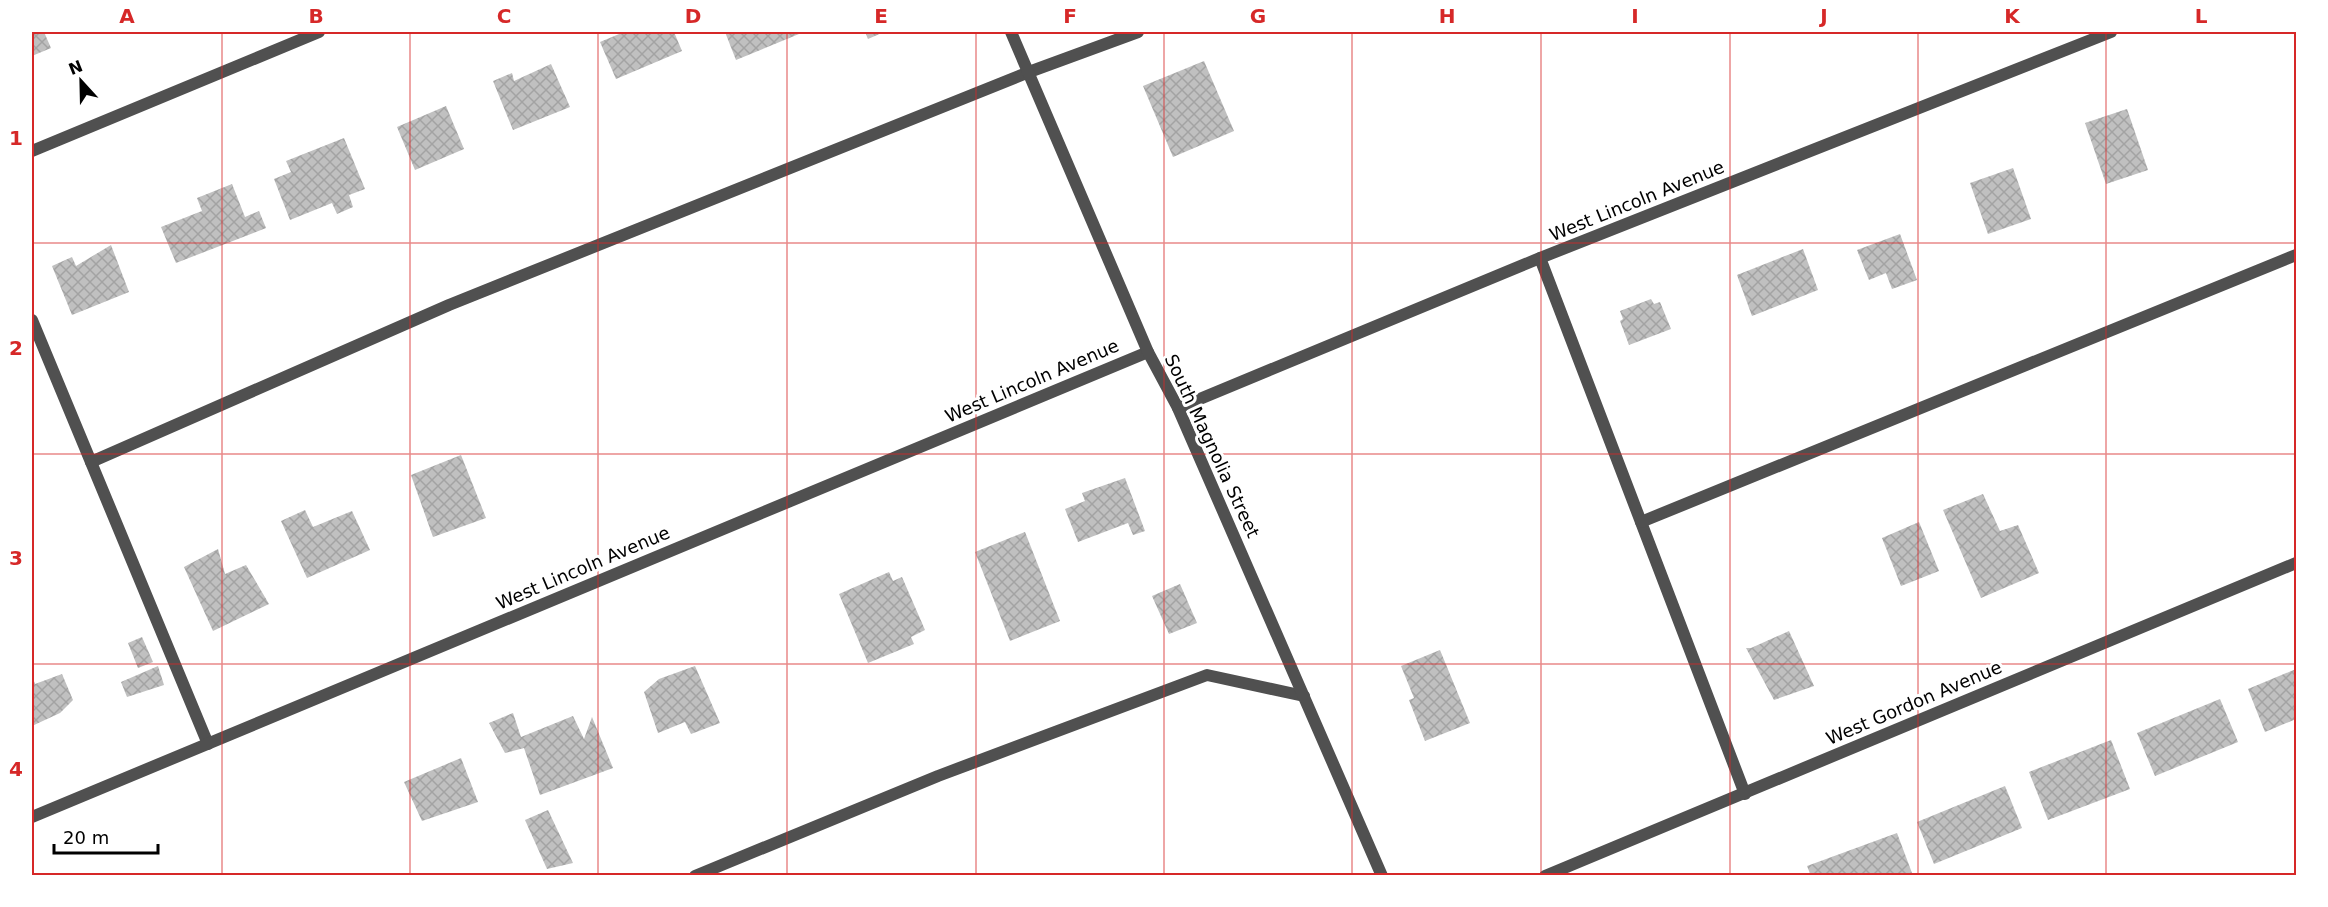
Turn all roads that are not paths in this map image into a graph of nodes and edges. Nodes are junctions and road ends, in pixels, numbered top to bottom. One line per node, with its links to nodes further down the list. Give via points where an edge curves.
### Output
1 (319, 32): 6 (street)
2 (1011, 32): 5 (street, South Magnolia Street)
3 (1138, 32): 5 (street)
4 (2111, 32): 8 (street, West Lincoln Avenue)
5 (1029, 72): 10 (street, South Magnolia Street); 12 (street, via 449,304)
6 (32, 151)
7 (2296, 255): 13 (street)
8 (1540, 258): 11 (street, West Lincoln Avenue); 13 (street)
9 (32, 320): 12 (street)
10 (1148, 352): 11 (street, South Magnolia Street); 16 (street, West Lincoln Avenue)
11 (1178, 408): 15 (street, South Magnolia Street)
12 (91, 462): 16 (street)
13 (1641, 522): 17 (street)
14 (2296, 563): 17 (street, West Gordon Avenue)
15 (1304, 696): 19 (street, via 1207,675 949,772); 20 (street, South Magnolia Street)
16 (208, 744): 18 (street, West Lincoln Avenue)
17 (1745, 794): 21 (street, West Gordon Avenue)
18 (32, 817)
19 (694, 876)
20 (1382, 876)
21 (1545, 876)

